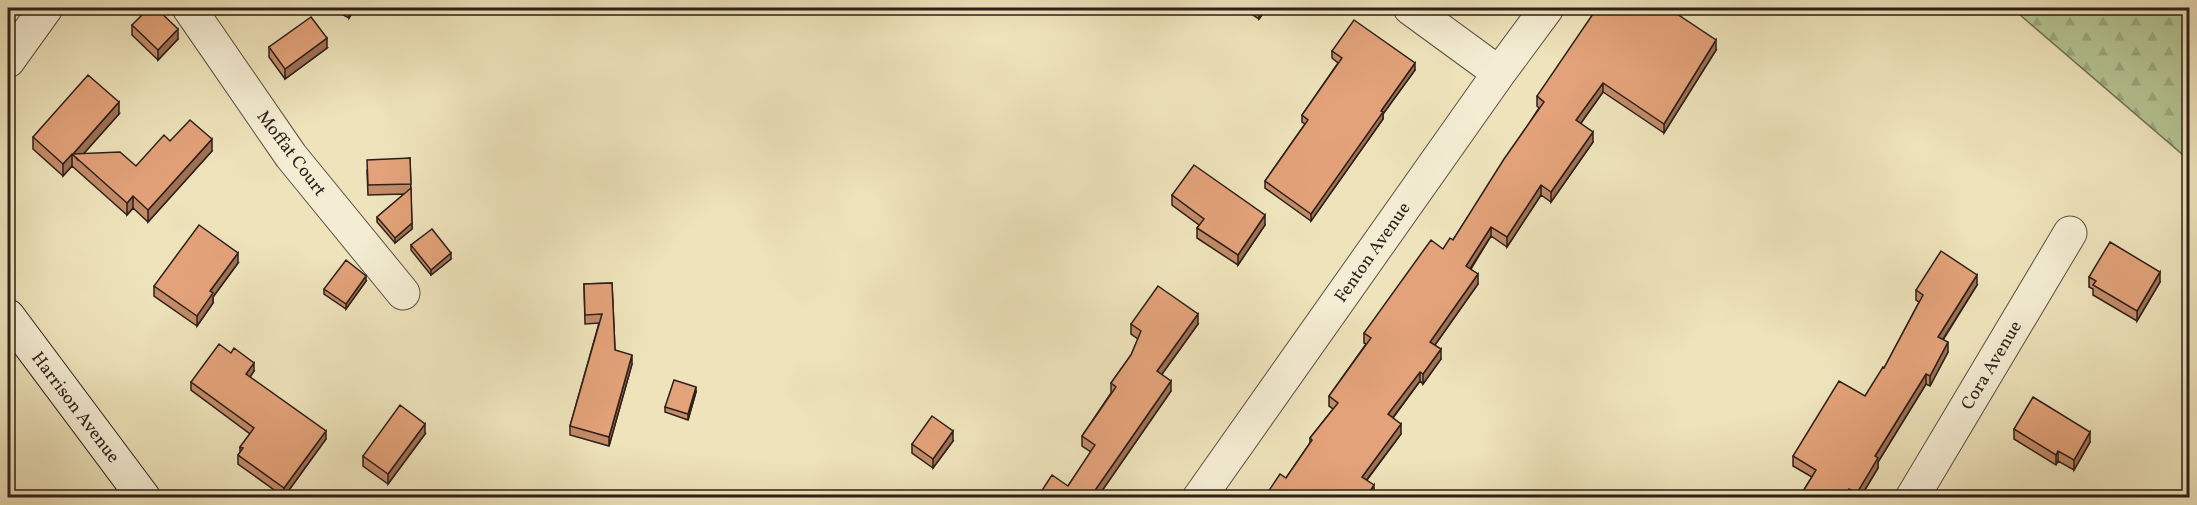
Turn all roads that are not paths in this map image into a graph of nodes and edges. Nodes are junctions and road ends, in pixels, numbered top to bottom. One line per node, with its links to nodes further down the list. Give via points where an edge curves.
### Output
1 (46, 8): 5 (street)
2 (189, 8): 8 (street, Moffat Court, via 291,156)
3 (1410, 8): 6 (street)
4 (1547, 8): 6 (street, Fenton Avenue)
5 (8, 61)
6 (1499, 73): 11 (street, Fenton Avenue)
7 (2070, 233): 12 (street, Cora Avenue)
8 (403, 293)
9 (8, 316): 10 (street, Harrison Avenue)
10 (144, 498)
11 (1199, 498)
12 (1912, 498)

